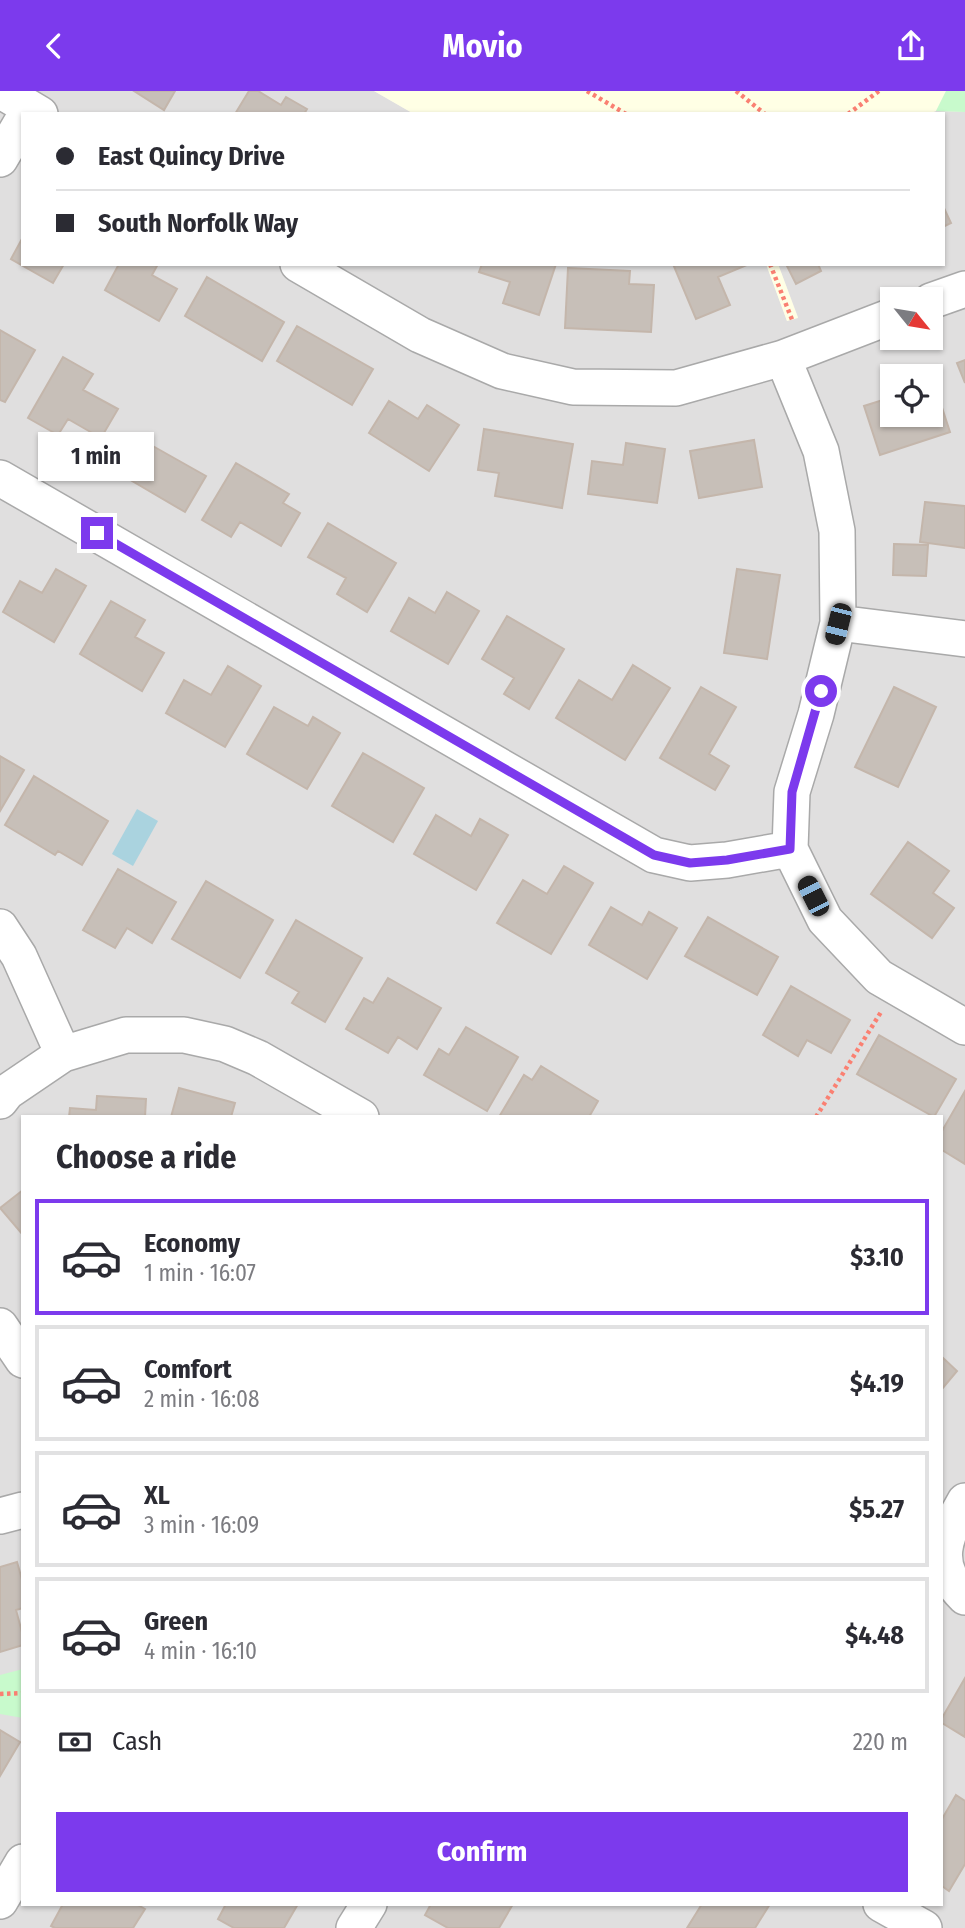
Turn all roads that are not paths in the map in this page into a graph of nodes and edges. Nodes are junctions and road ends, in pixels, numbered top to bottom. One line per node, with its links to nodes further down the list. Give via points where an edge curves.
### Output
1 (21, 115): 2 (street)
2 (0, 159)
3 (302, 266): 7 (street, via 420,335 502,371 573,387 676,388)
4 (965, 289): 5 (street)
5 (943, 297)
6 (880, 319): 7 (street)
7 (789, 342): 9 (street, via 821,451 837,531)
8 (0, 478): 11 (street, via 654,855 690,863)
9 (838, 624): 10 (street); 11 (street, via 792,792)
10 (965, 639)
11 (790, 849): 13 (street, via 825,920 879,977)
12 (0, 927): 14 (street, via 19,956)
13 (965, 1027)
14 (63, 1054): 15 (street); 16 (street, via 127,1035 184,1035 225,1044 258,1058)
15 (0, 1101)
16 (358, 1115)
17 (0, 1326): 18 (street)
18 (21, 1357)
19 (965, 1501): 22 (street, via 950,1528 943,1558 955,1587)
20 (21, 1511): 21 (street)
21 (0, 1516)
22 (965, 1597)
23 (21, 1865): 24 (street)
24 (0, 1902)
25 (368, 1906): 27 (street)
26 (885, 1906): 28 (street)
27 (355, 1928)
28 (924, 1928)

